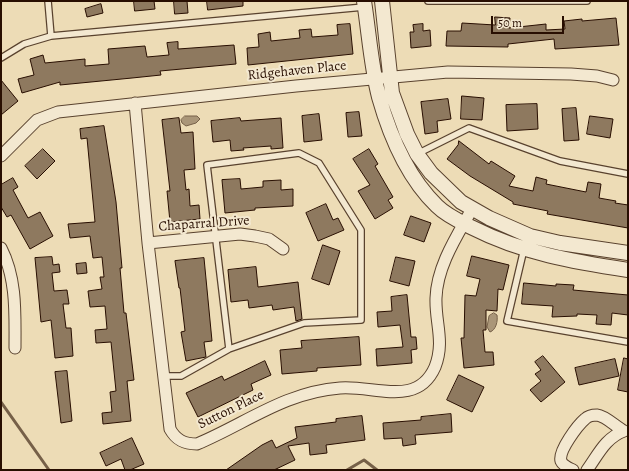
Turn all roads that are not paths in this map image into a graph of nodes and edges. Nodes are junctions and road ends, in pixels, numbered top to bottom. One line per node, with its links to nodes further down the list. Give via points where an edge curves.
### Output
1 (48, 1): 6 (lane)
2 (382, 1): 8 (street)
3 (428, 1): 4 (lane)
4 (587, 1)
5 (365, 4): 6 (lane); 9 (street)
6 (51, 36): 7 (lane, via 24,44)
7 (1, 58)
8 (389, 77): 9 (street, Ridgehaven Place); 10 (street, Ridgehaven Place, via 474,72 571,74); 12 (street, via 398,112)
9 (375, 79): 11 (street, Ridgehaven Place); 16 (street, via 388,125 417,184 437,206)
10 (614, 80)
11 (135, 103): 13 (street, Ridgehaven Place, via 58,112 45,116 37,120); 19 (street, Sutton Place)
12 (417, 154): 14 (lane, via 469,128 560,161); 15 (street, via 456,197)
13 (1, 156)
14 (628, 174)
15 (472, 209): 16 (street, Sutton Place); 17 (street)
16 (464, 224): 22 (street); 28 (street, Sutton Place, via 452,243 438,285 436,298 440,350 430,376 419,388 406,392 353,387 322,390 269,407 204,441 187,444 178,439 170,429)
17 (530, 236): 22 (lane); 23 (street)
18 (216, 237): 19 (street, Chaparral Drive); 21 (street, Chaparral Drive, via 240,234 256,236 269,240); 27 (lane); 27 (lane, via 207,165 299,153 319,163 361,230 361,320 304,322)
19 (148, 243): 28 (street, Sutton Place)
20 (1, 248): 26 (street, via 11,272 15,302)
21 (283, 249)
22 (524, 249): 24 (street, via 587,264); 25 (lane, via 507,320)
23 (628, 253)
24 (628, 270)
25 (628, 342)
26 (15, 348)
27 (229, 349): 28 (lane, via 181,376)
28 (164, 376)
29 (626, 431): 30 (street, via 601,416 595,415 585,419 571,436 561,456 564,465); 31 (street, via 614,435)
30 (573, 470)
31 (587, 470)

